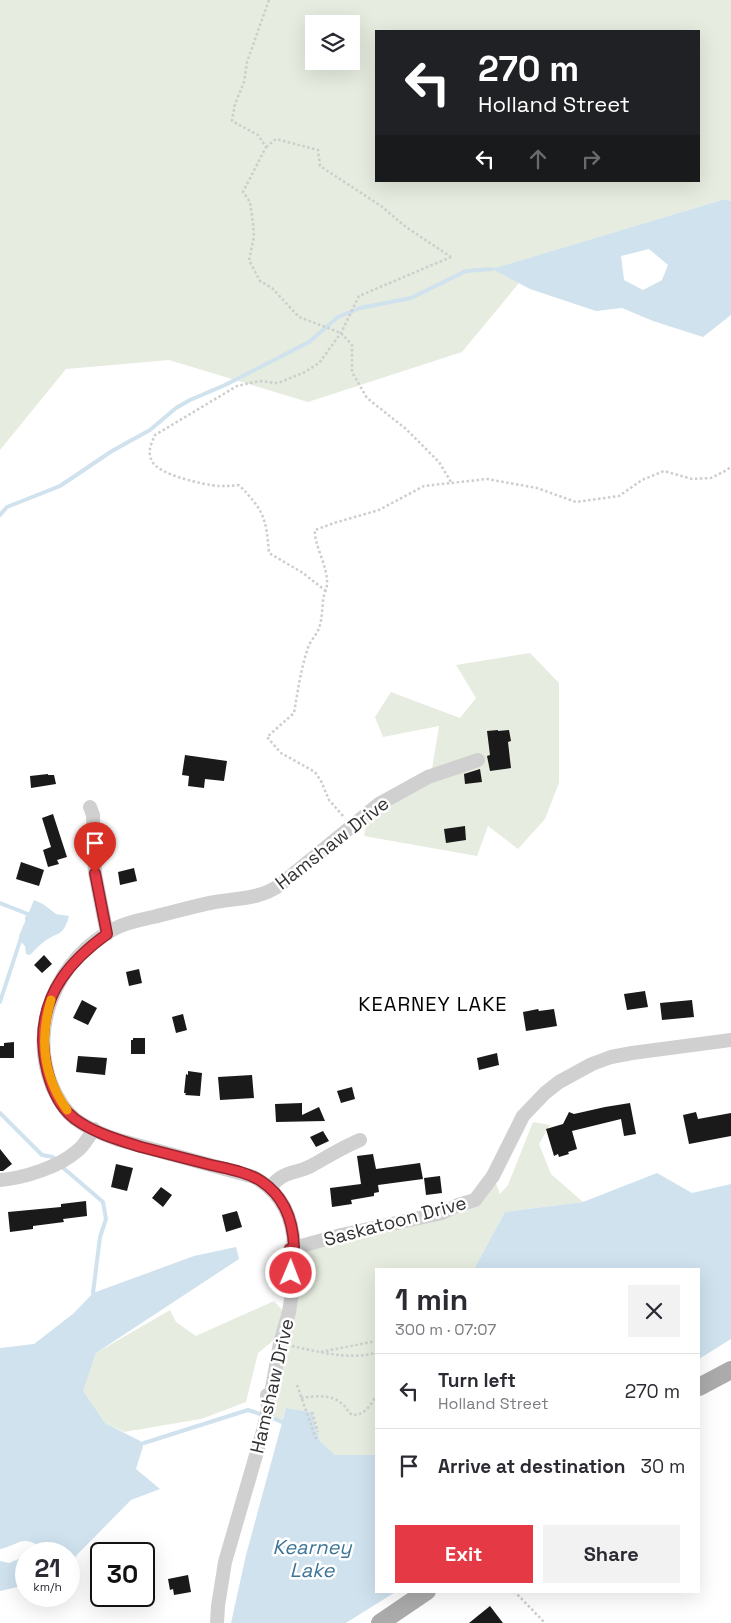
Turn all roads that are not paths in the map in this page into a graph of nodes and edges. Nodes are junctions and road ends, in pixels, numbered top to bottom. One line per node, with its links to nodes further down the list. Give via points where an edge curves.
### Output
1 (478, 760): 3 (street, Hamshaw Drive, via 411,785 379,804 280,885 262,895 133,921)
2 (90, 807): 3 (street, via 95,873)
3 (107, 934): 5 (street, Hamshaw Drive, via 68,968 50,1000 43,1036 45,1060 56,1094 74,1118)
4 (731, 1040): 9 (street, Saskatoon Drive, via 632,1053 592,1064 545,1093 523,1116 493,1176 475,1200 458,1204 442,1213)
5 (94, 1129): 7 (street, via 78,1151 59,1162 30,1174); 8 (street, Hamshaw Drive, via 175,1157 247,1174)
6 (360, 1140): 8 (street, via 306,1168 287,1174)
7 (0, 1180)
8 (270, 1188): 9 (street, Hamshaw Drive, via 290,1218 294,1247)
9 (290, 1249): 13 (street, Hamshaw Drive, via 292,1293 289,1312 271,1394 267,1395 268,1409 226,1562)
10 (731, 1370): 11 (main road)
11 (700, 1386)
12 (424, 1593): 14 (main road)
13 (217, 1623)
14 (380, 1623)

